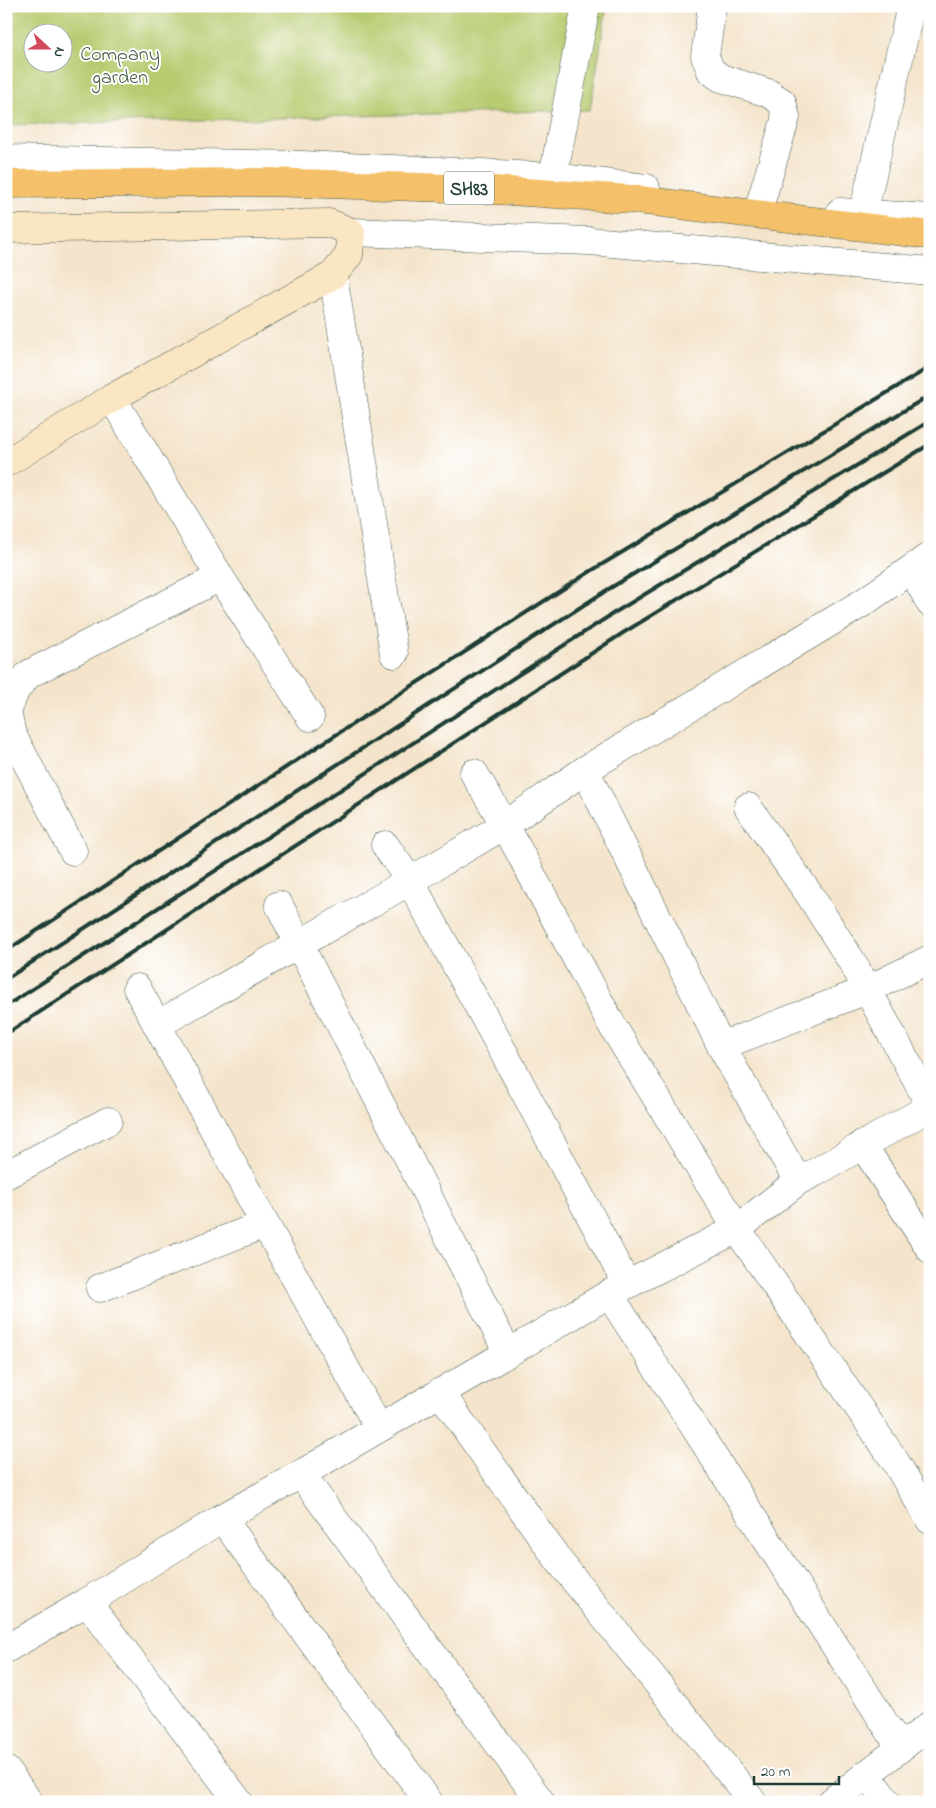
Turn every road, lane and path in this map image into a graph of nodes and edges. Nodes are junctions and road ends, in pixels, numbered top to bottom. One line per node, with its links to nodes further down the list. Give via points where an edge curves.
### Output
1 (586, 6): 5 (street)
2 (712, 6): 7 (street, via 704,56 711,71 722,78 768,93 782,102 786,117)
3 (911, 6): 8 (street)
4 (6, 159): 5 (street, via 300,166)
5 (552, 177): 7 (street)
6 (6, 184): 12 (main road, SH83, via 266,182 479,189 630,199)
7 (761, 201): 8 (street)
8 (863, 214): 9 (street)
9 (930, 218)
10 (6, 229): 11 (street, via 329,222)
11 (351, 232): 13 (street, via 590,241); 14 (street, via 349,255)
12 (930, 235)
13 (930, 271)
14 (333, 276): 15 (street); 20 (street)
15 (112, 398): 16 (street); 18 (street)
16 (6, 463)
17 (921, 562): 19 (street); 22 (street, via 822,628)
18 (220, 577): 21 (street); 27 (street, via 29,674 16,690 7,712 12,734)
19 (930, 603)
20 (394, 654)
21 (310, 717)
22 (584, 770): 25 (street); 35 (street)
23 (474, 773): 25 (street)
24 (748, 807): 33 (street, via 811,897)
25 (505, 825): 28 (street); 42 (street, via 613,1027)
26 (385, 845): 28 (street)
27 (73, 850)
28 (410, 881): 30 (street); 45 (street, via 506,1055)
29 (279, 905): 30 (street)
30 (299, 944): 34 (street); 46 (street)
31 (930, 958): 33 (street)
32 (137, 988): 34 (street)
33 (867, 990): 35 (street); 36 (street)
34 (157, 1025): 41 (street)
35 (721, 1046): 40 (street)
36 (930, 1106): 38 (street)
37 (108, 1121): 39 (street)
38 (862, 1144): 40 (street); 43 (street)
39 (6, 1174)
40 (798, 1180): 42 (street)
41 (265, 1224): 44 (street); 48 (street)
42 (737, 1229): 45 (street); 51 (street, via 895,1461)
43 (930, 1249)
44 (100, 1288)
45 (618, 1290): 46 (street); 55 (street)
46 (508, 1353): 47 (street)
47 (440, 1392): 48 (street); 62 (street, via 560,1561)
48 (379, 1428): 49 (street)
49 (301, 1474): 50 (street); 61 (street)
50 (222, 1518): 52 (street); 60 (street)
51 (930, 1520)
52 (87, 1602): 53 (street); 59 (street)
53 (6, 1649)
54 (930, 1725): 55 (street)
55 (900, 1747): 57 (street)
56 (6, 1770): 58 (street)
57 (866, 1774): 63 (street); 64 (street)
58 (29, 1802)
59 (239, 1802)
60 (429, 1802)
61 (541, 1802)
62 (753, 1802)
63 (831, 1802)
64 (887, 1802)

